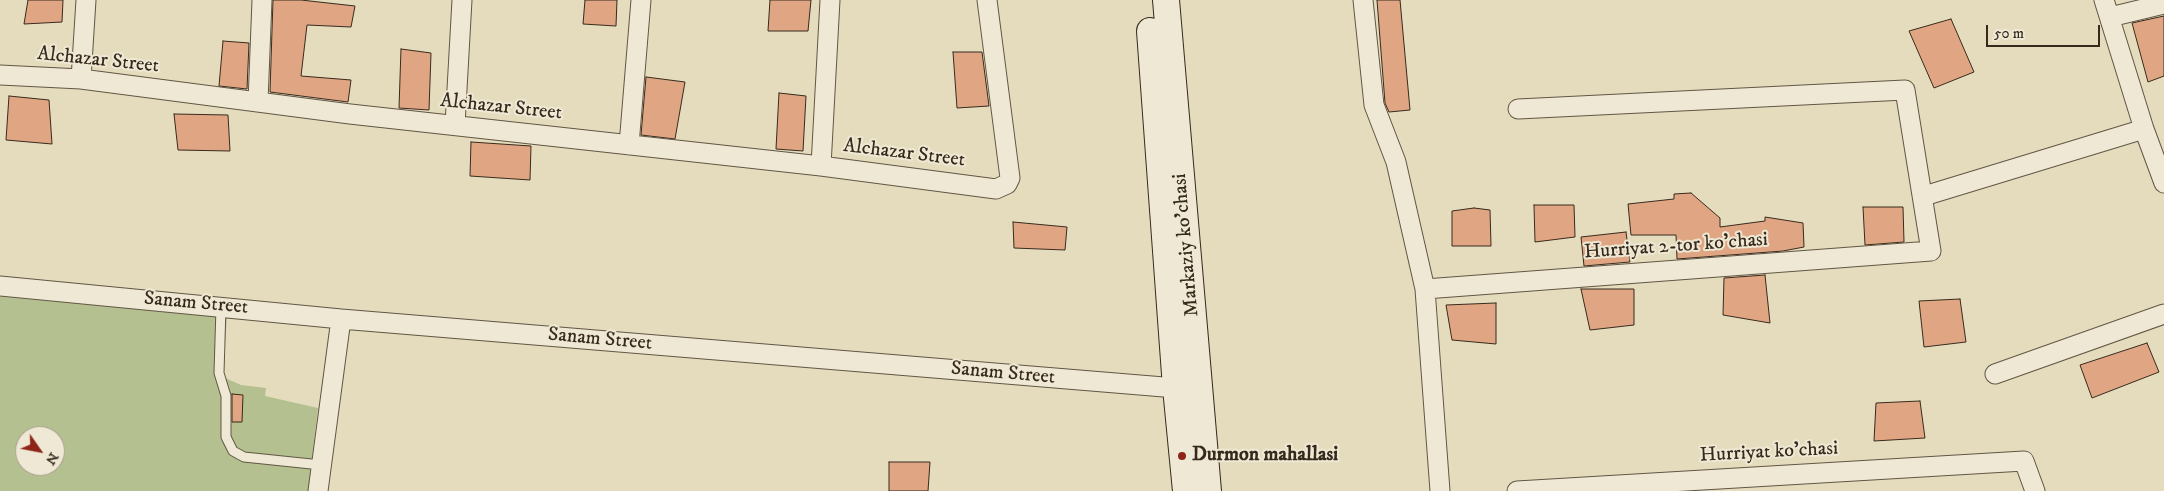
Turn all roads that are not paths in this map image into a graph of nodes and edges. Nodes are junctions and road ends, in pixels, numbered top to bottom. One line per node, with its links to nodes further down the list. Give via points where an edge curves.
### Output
1 (86, 0): 13 (street)
2 (262, 0): 14 (street)
3 (462, 0): 16 (street)
4 (641, 0): 18 (street)
5 (830, 0): 19 (street)
6 (987, 0): 19 (street, Alchazar Street, via 1009,162 1007,184 996,188)
7 (1148, 0): 22 (street, Markaziy ko'chasi)
8 (1166, 0): 22 (street, Markaziy ko'chasi)
9 (1363, 0): 24 (street, via 1374,105 1396,162)
10 (2164, 4): 11 (street)
11 (2107, 8): 17 (street)
12 (0, 75): 13 (street, Alchazar Street)
13 (81, 80): 14 (street, Alchazar Street)
14 (258, 102): 16 (street, Alchazar Street)
15 (1518, 108): 21 (street, via 1905,90)
16 (455, 125): 18 (street, Alchazar Street)
17 (2144, 129): 20 (street); 21 (street)
18 (629, 145): 19 (street, Alchazar Street)
19 (821, 166)
20 (2164, 182)
21 (1924, 196): 24 (street, Hurriyat 2-tor ko'chasi, via 1931,251)
22 (1174, 212): 29 (street, Markaziy ko'chasi)
23 (0, 286): 25 (street, Sanam Street)
24 (1425, 289): 34 (street)
25 (221, 307): 27 (street, Sanam Street); 30 (lane, via 219,373 226,396 226,437 233,451 244,457)
26 (2164, 314): 28 (street)
27 (341, 319): 29 (street, Sanam Street); 30 (street)
28 (1995, 374)
29 (1188, 388): 32 (street, Markaziy ko'chasi); 33 (street, Markaziy ko'chasi)
30 (321, 466): 31 (street)
31 (318, 491)
32 (1186, 491)
33 (1208, 491)
34 (1440, 491)
35 (1517, 491): 36 (street, Hurriyat ko'chasi, via 2024,461)
36 (2035, 491)

